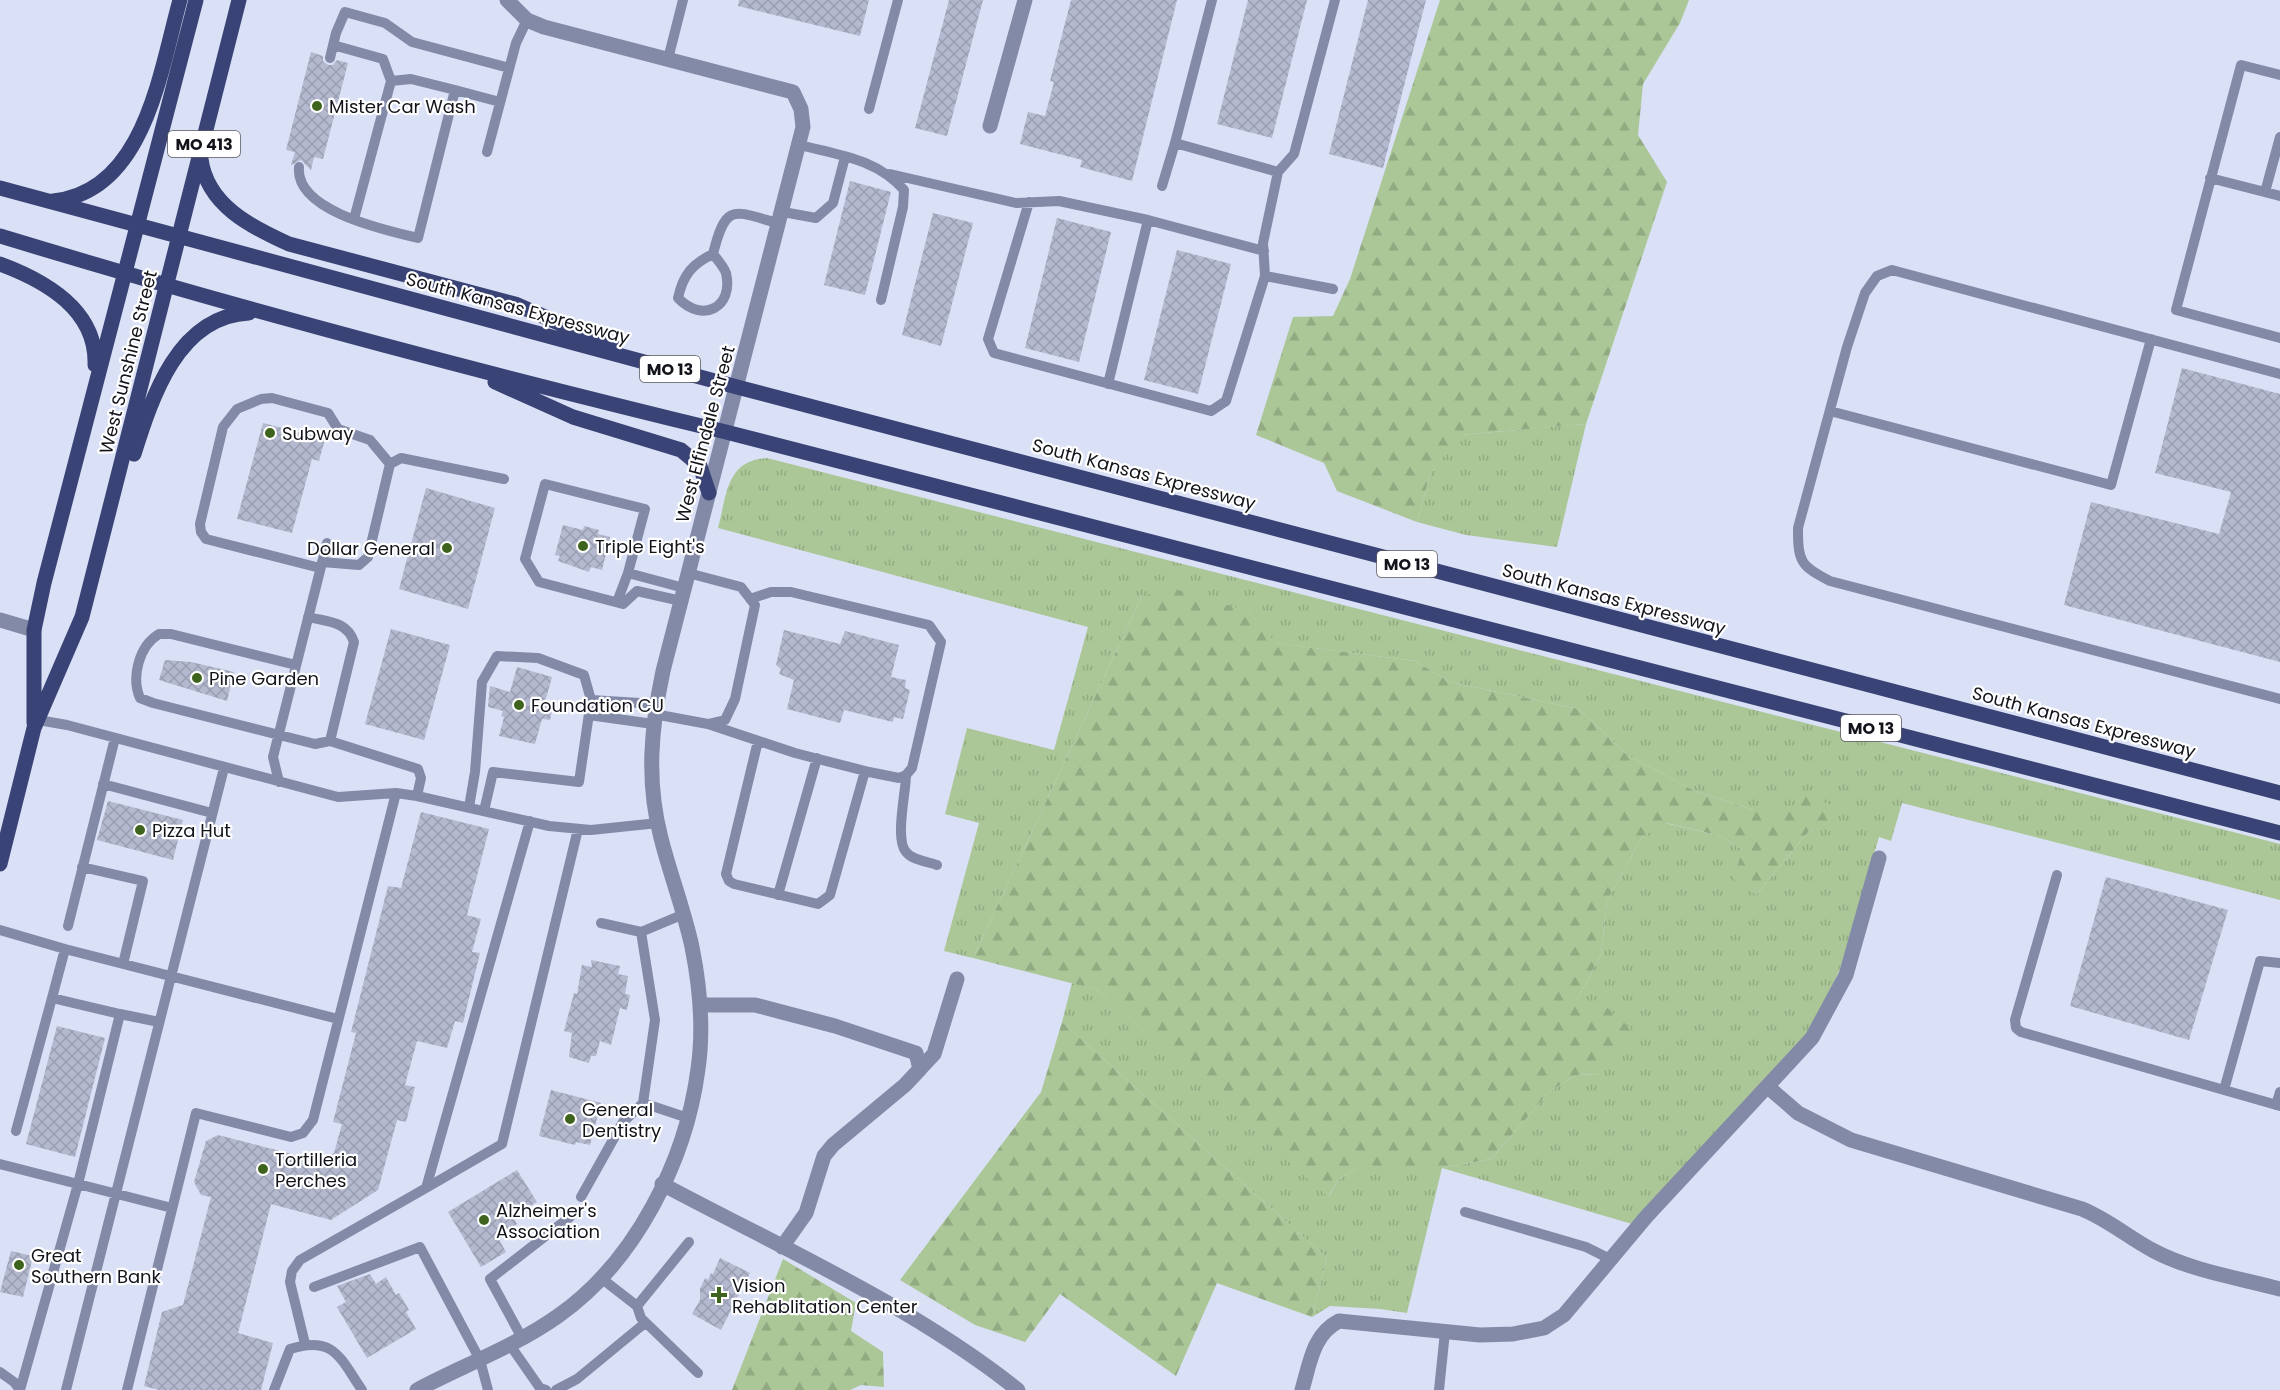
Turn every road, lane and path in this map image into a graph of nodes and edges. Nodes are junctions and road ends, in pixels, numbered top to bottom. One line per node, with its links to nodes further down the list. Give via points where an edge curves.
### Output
1 (180, 0): 35 (main road, via 150,106 132,147 94,189 74,198)
2 (196, 0): 40 (main road, West Sunshine Street / MO 413)
3 (239, 0): 25 (main road, West Sunshine Street / MO 413)
4 (507, 0): 10 (street, West Elfindale Street)
5 (683, 0): 13 (lane)
6 (898, 0): 19 (lane)
7 (1025, 0): 20 (street)
8 (1212, 0): 22 (lane)
9 (1335, 0): 28 (lane, via 1294,154)
10 (527, 20): 13 (street, West Elfindale Street); 14 (lane)
11 (333, 45): 12 (lane); 14 (lane, via 345,12 385,23 412,42); 16 (lane, via 383,59)
12 (330, 58)
13 (668, 59): 23 (street, West Elfindale Street, via 793,92 801,109)
14 (509, 68): 18 (lane)
15 (2280, 75): 30 (lane, via 2241,64)
16 (391, 81): 17 (lane, via 411,79); 38 (lane)
17 (455, 90): 18 (lane); 38 (lane, via 418,238)
18 (500, 102): 24 (lane)
19 (869, 110)
20 (990, 126)
21 (2280, 137): 33 (lane)
22 (1175, 142): 28 (lane); 31 (lane)
23 (800, 145): 26 (lane); 37 (street, West Elfindale Street)
24 (486, 152)
25 (200, 157): 42 (main road, West Sunshine Street / MO 413); 54 (main road, via 202,172 215,194 237,216 266,234 289,244 515,304)
26 (845, 157): 29 (lane); 37 (lane, via 833,203 816,218)
27 (299, 167): 38 (lane, via 298,179 306,192)
28 (1278, 172): 43 (lane)
29 (890, 174): 36 (lane); 50 (lane, via 904,190 903,207)
30 (2210, 178): 33 (lane); 52 (lane, via 2176,310)
31 (1162, 186)
32 (0, 188): 35 (main road, South Kansas Expressway / MO 13)
33 (2265, 192): 34 (lane)
34 (2280, 196)
35 (46, 202): 40 (main road, South Kansas Expressway / MO 13)
36 (1029, 202): 39 (lane, via 1059,201); 58 (lane, via 988,339 994,353)
37 (781, 218): 44 (lane, via 731,215 720,225); 59 (street, West Elfindale Street)
38 (354, 219)
39 (1148, 220): 43 (lane); 58 (lane)
40 (138, 227): 42 (main road, South Kansas Expressway / MO 13); 46 (main road, West Sunshine Street / MO 413)
41 (0, 236): 46 (main road, MO 13)
42 (179, 238): 48 (main road, West Sunshine Street / MO 413); 54 (main road, South Kansas Expressway / MO 13)
43 (1264, 251): 47 (lane)
44 (713, 254): 44 (lane, via 694,264 681,282 678,298 688,308 706,311 721,302 726,272)
45 (0, 264): 57 (main road, via 54,291 82,317 93,341)
46 (125, 274): 48 (main road, MO 13); 57 (main road, West Sunshine Street)
47 (1265, 276): 49 (lane); 58 (lane, via 1226,401 1211,411)
48 (167, 287): 51 (main road, MO 13); 71 (main road, West Sunshine Street)
49 (1333, 289)
50 (881, 300)
51 (259, 312): 55 (main road, MO 13); 71 (main road, via 223,317 210,324 185,346 166,372 145,418)
52 (2280, 338)
53 (2151, 339): 56 (lane); 60 (lane, via 1892,270 1877,276 1865,293); 60 (lane, via 2110,485)
54 (649, 364): 59 (main road, South Kansas Expressway / MO 13)
55 (468, 369): 61 (main road, MO 13); 64 (main road, via 573,417 681,450 700,466)
56 (2280, 374)
57 (94, 383): 74 (main road, West Sunshine Street)
58 (1108, 384)
59 (738, 387): 61 (street, West Elfindale Street); 95 (main road, South Kansas Expressway / MO 13)
60 (1830, 411): 76 (lane, via 1798,528 1798,552 1808,570 1830,581)
61 (726, 432): 64 (street, West Elfindale Street); 103 (main road, MO 13)
62 (390, 464): 63 (lane, via 401,458); 66 (lane, via 368,557 359,565); 66 (lane, via 370,440 338,429 328,413 272,398 237,409 223,427 201,532 206,539)
63 (504, 478)
64 (709, 493): 68 (street, West Elfindale Street)
65 (327, 543): 66 (lane)
66 (321, 565): 72 (lane)
67 (628, 573): 68 (lane); 70 (lane); 70 (lane, via 645,509 545,484 525,559 538,582)
68 (685, 588): 69 (lane, via 741,587); 70 (lane, via 638,591 622,604); 78 (street, West Elfindale Street)
69 (750, 599): 81 (lane, via 755,605 735,699 725,720); 91 (lane, via 771,592 791,592 930,625 941,642 912,768)
70 (617, 602)
71 (82, 617): 80 (main road, West Sunshine Street)
72 (308, 617): 75 (lane); 84 (lane, via 344,626 354,642)
73 (0, 620): 74 (street)
74 (34, 630): 80 (main road, West Sunshine Street)
75 (296, 665): 82 (lane); 82 (lane, via 171,634 159,634 143,648 134,685 140,698)
76 (2280, 699)
77 (591, 700): 78 (lane, via 631,703); 79 (lane); 89 (lane, via 584,675 538,658 497,657 482,682)
78 (654, 714): 79 (lane); 81 (lane); 101 (street, West Elfindale Street, via 651,784)
79 (589, 715): 90 (lane, via 579,782)
80 (36, 724): 83 (lane, via 67,725); 105 (main road, West Sunshine Street)
81 (708, 724): 85 (lane)
82 (278, 734): 84 (lane, via 315,744); 92 (lane, via 273,757)
83 (115, 738): 87 (lane); 93 (lane)
84 (330, 741): 96 (lane, via 418,769 421,778)
85 (758, 741): 86 (lane); 109 (lane, via 726,874 734,884)
86 (817, 758): 88 (lane); 109 (lane)
87 (224, 768): 92 (lane); 99 (lane)
88 (865, 771): 91 (lane); 109 (lane, via 830,895 818,903)
89 (475, 772): 90 (lane); 97 (lane)
90 (493, 772): 98 (lane)
91 (906, 775): 106 (lane, via 900,831 903,846 912,856)
92 (279, 782): 94 (lane, via 338,797)
93 (103, 784): 99 (lane); 107 (lane)
94 (396, 793): 96 (lane); 123 (lane)
95 (2280, 793)
96 (417, 796): 97 (lane)
97 (469, 807): 98 (lane)
98 (484, 811): 100 (lane)
99 (212, 813): 118 (lane)
100 (530, 821): 102 (lane); 136 (lane)
101 (658, 823): 102 (lane); 110 (street, West Elfindale Street)
102 (578, 829): 136 (lane, via 501,1144)
103 (2280, 833)
104 (1879, 858): 126 (street, via 1846,975 1812,1038)
105 (0, 864)
106 (938, 865)
107 (82, 867): 112 (lane); 117 (lane, via 143,881)
108 (2057, 875): 127 (lane, via 2015,1020 2016,1028)
109 (778, 895)
110 (684, 915): 114 (lane); 121 (street, West Elfindale Street)
111 (601, 923): 114 (lane)
112 (68, 926)
113 (0, 930): 115 (lane)
114 (641, 932): 129 (lane, via 655,1020)
115 (65, 950): 117 (lane); 120 (lane)
116 (2280, 963): 127 (lane, via 2260,961)
117 (123, 964): 118 (lane)
118 (170, 977): 123 (lane); 124 (lane)
119 (957, 979): 125 (street, via 934,1054)
120 (52, 998): 122 (lane); 132 (lane)
121 (700, 1005): 125 (street, via 755,1005 835,1026 916,1053); 131 (street, West Elfindale Street, via 699,1068)
122 (120, 1014): 124 (lane); 134 (lane)
123 (338, 1019): 139 (lane, via 313,1120 303,1133 291,1137 196,1113)
124 (159, 1022): 137 (lane)
125 (920, 1069): 143 (street, via 824,1156 807,1213)
126 (1768, 1088): 144 (street); 147 (street, via 1798,1113 1851,1140 2082,1209 2105,1218 2178,1262)
127 (2224, 1090): 130 (lane)
128 (2280, 1092): 130 (lane)
129 (643, 1103): 131 (lane); 138 (lane, via 622,1122)
130 (2278, 1105)
131 (688, 1118): 135 (street, West Elfindale Street)
132 (16, 1131)
133 (1, 1166): 134 (lane)
134 (78, 1184): 137 (lane); 156 (lane)
135 (662, 1184): 143 (street); 145 (street, West Elfindale Street, via 627,1246)
136 (426, 1188): 152 (lane, via 300,1260 290,1282)
137 (116, 1194): 139 (lane); 157 (lane)
138 (581, 1197)
139 (172, 1208): 158 (lane)
140 (1465, 1212): 144 (lane, via 1586,1247)
141 (570, 1217): 151 (lane, via 490,1279)
142 (689, 1242): 148 (lane)
143 (782, 1247): 165 (street, via 895,1308 988,1366)
144 (1610, 1259): 150 (street, via 1563,1315 1544,1328 1513,1335)
145 (601, 1278): 148 (lane); 151 (street, West Elfindale Street, via 559,1315)
146 (314, 1287): 153 (lane, via 420,1247)
147 (2280, 1289)
148 (637, 1306): 149 (lane)
149 (645, 1323): 155 (lane); 164 (lane, via 577,1379)
150 (1445, 1332): 166 (street, via 1339,1320 1326,1327 1318,1341); 167 (lane)
151 (516, 1342): 153 (street, West Elfindale Street); 163 (lane, via 540,1388)
152 (305, 1344): 159 (lane, via 290,1349); 160 (lane, via 336,1351)
153 (480, 1360): 161 (street, West Elfindale Street); 162 (lane)
154 (0, 1372): 156 (lane)
155 (698, 1372)
156 (20, 1390)
157 (66, 1390)
158 (128, 1390)
159 (274, 1390)
160 (362, 1390)
161 (417, 1390)
162 (488, 1390)
163 (546, 1390)
164 (556, 1390)
165 (1018, 1390)
166 (1302, 1390)
167 (1439, 1390)

